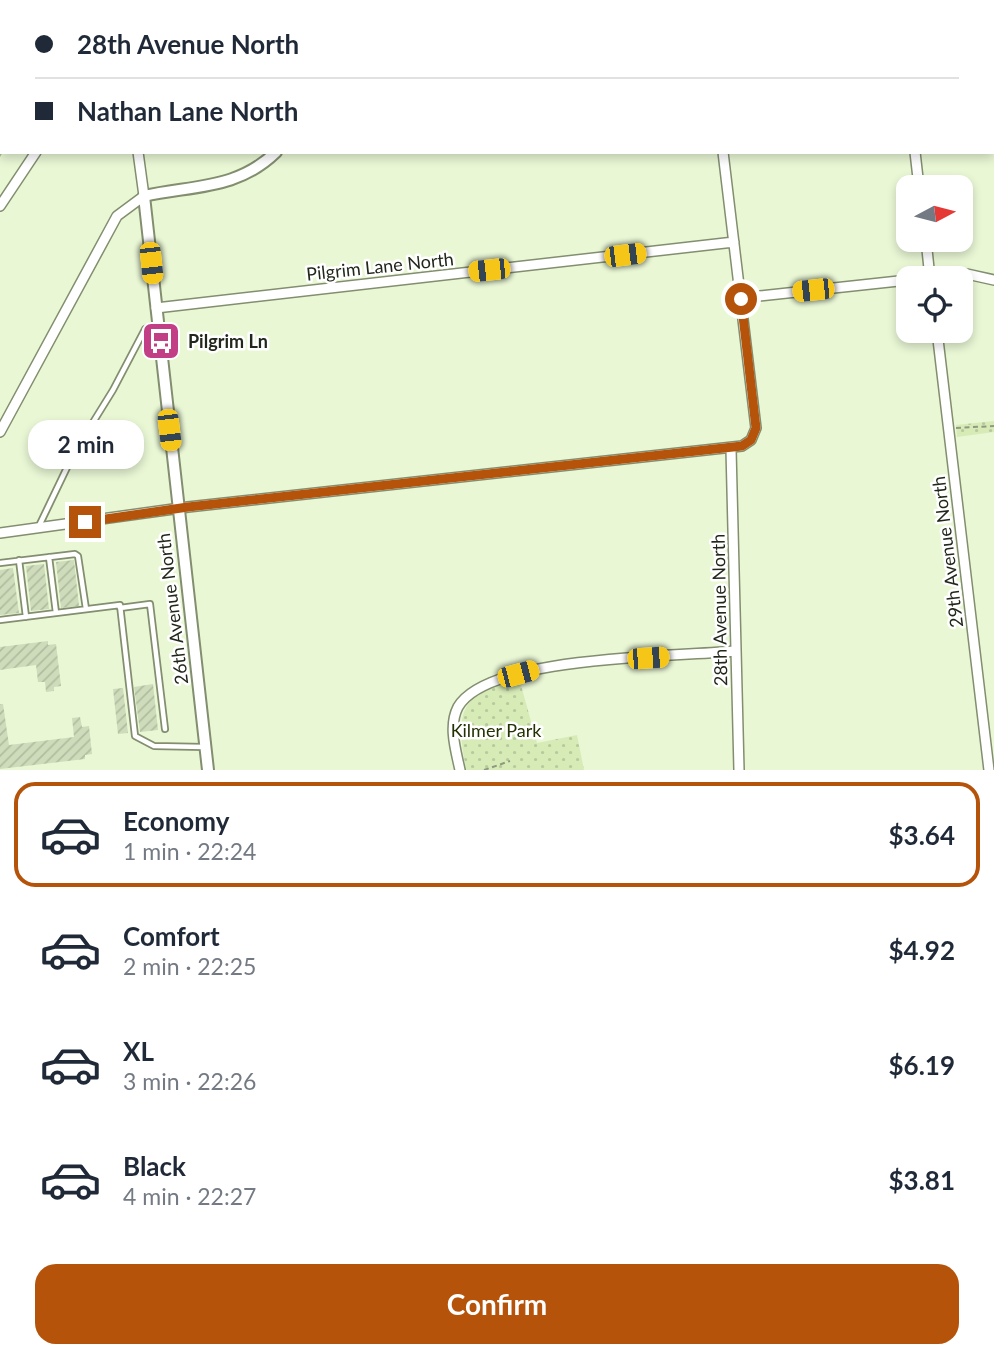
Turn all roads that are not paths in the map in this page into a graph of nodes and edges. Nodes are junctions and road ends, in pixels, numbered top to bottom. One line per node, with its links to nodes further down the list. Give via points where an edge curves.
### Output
1 (35, 154): 8 (street)
2 (138, 154): 7 (street, 26th Avenue North)
3 (274, 154): 7 (street, via 256,170 220,185)
4 (723, 154): 9 (street)
5 (915, 154): 6 (street)
6 (918, 175)
7 (144, 196): 14 (street, 26th Avenue North); 17 (street, via 117,216)
8 (0, 206)
9 (734, 242): 13 (street); 14 (street, Pilgrim Lane North)
10 (973, 275): 11 (street)
11 (994, 279)
12 (896, 281): 13 (street)
13 (741, 299): 18 (street, via 756,428 751,440)
14 (156, 308): 15 (street, 26th Avenue North)
15 (158, 323): 19 (street, 26th Avenue North); 20 (lane, via 145,329)
16 (938, 343): 36 (street, 29th Avenue North)
17 (0, 432)
18 (731, 449): 19 (street); 30 (street, 28th Avenue North)
19 (178, 511): 20 (street); 32 (street, 26th Avenue North)
20 (38, 528): 21 (street)
21 (0, 533)
22 (49, 557): 23 (lane); 26 (lane, via 78,556); 27 (lane)
23 (19, 560): 24 (lane); 28 (lane)
24 (0, 562)
25 (120, 608): 26 (lane, via 120,604); 31 (lane, via 150,604); 32 (lane, via 135,736 153,746)
26 (86, 609): 27 (lane)
27 (56, 613): 28 (lane)
28 (26, 617): 29 (lane)
29 (0, 620)
30 (735, 651): 34 (street, via 561,665 482,687 454,717); 35 (street, 28th Avenue North)
31 (165, 729)
32 (206, 746): 33 (street, 26th Avenue North)
33 (208, 770)
34 (460, 770)
35 (740, 770)
36 (989, 770)

